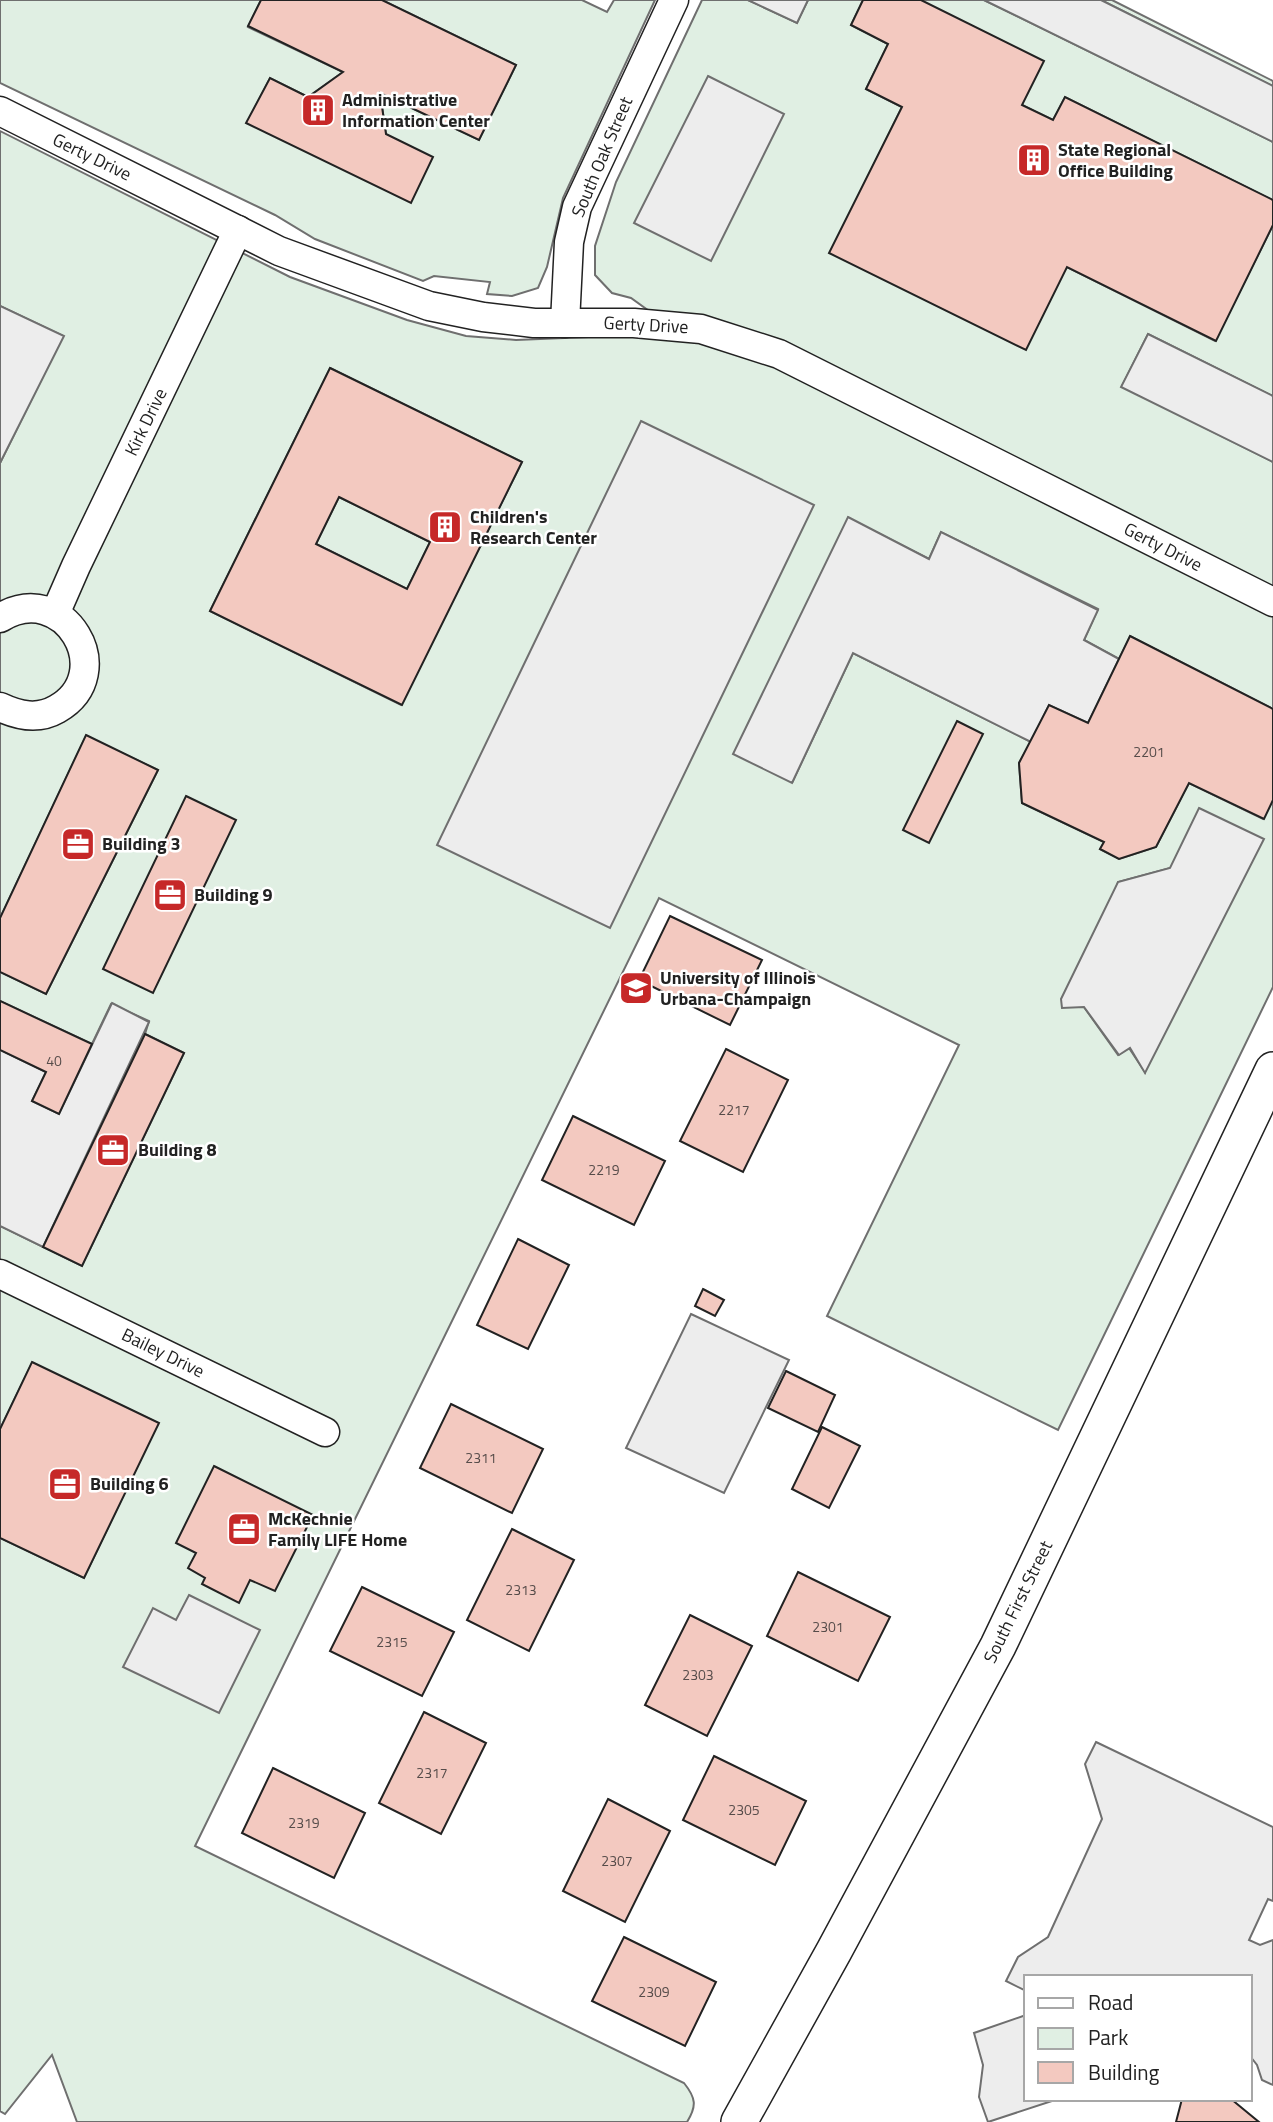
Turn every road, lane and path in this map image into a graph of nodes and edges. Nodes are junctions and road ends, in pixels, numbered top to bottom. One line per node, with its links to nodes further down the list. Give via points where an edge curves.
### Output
1 (674, 0): 4 (street, South Oak Street, via 577,207 569,242)
2 (0, 111): 3 (street, Gerty Drive)
3 (238, 230): 4 (street, Gerty Drive, via 279,251 429,306 483,317); 6 (street, Kirk Drive)
4 (565, 323): 5 (street, Gerty Drive, via 701,328 779,354)
5 (1273, 602)
6 (55, 614): 7 (street, via 31,608); 8 (street, via 80,639 85,656 77,691 50,713 15,714)
7 (0, 618)
8 (0, 707)
9 (1273, 1070): 12 (street, South First Street, via 998,1646)
10 (0, 1274): 11 (street, Bailey Drive)
11 (326, 1432)
12 (739, 2122)

